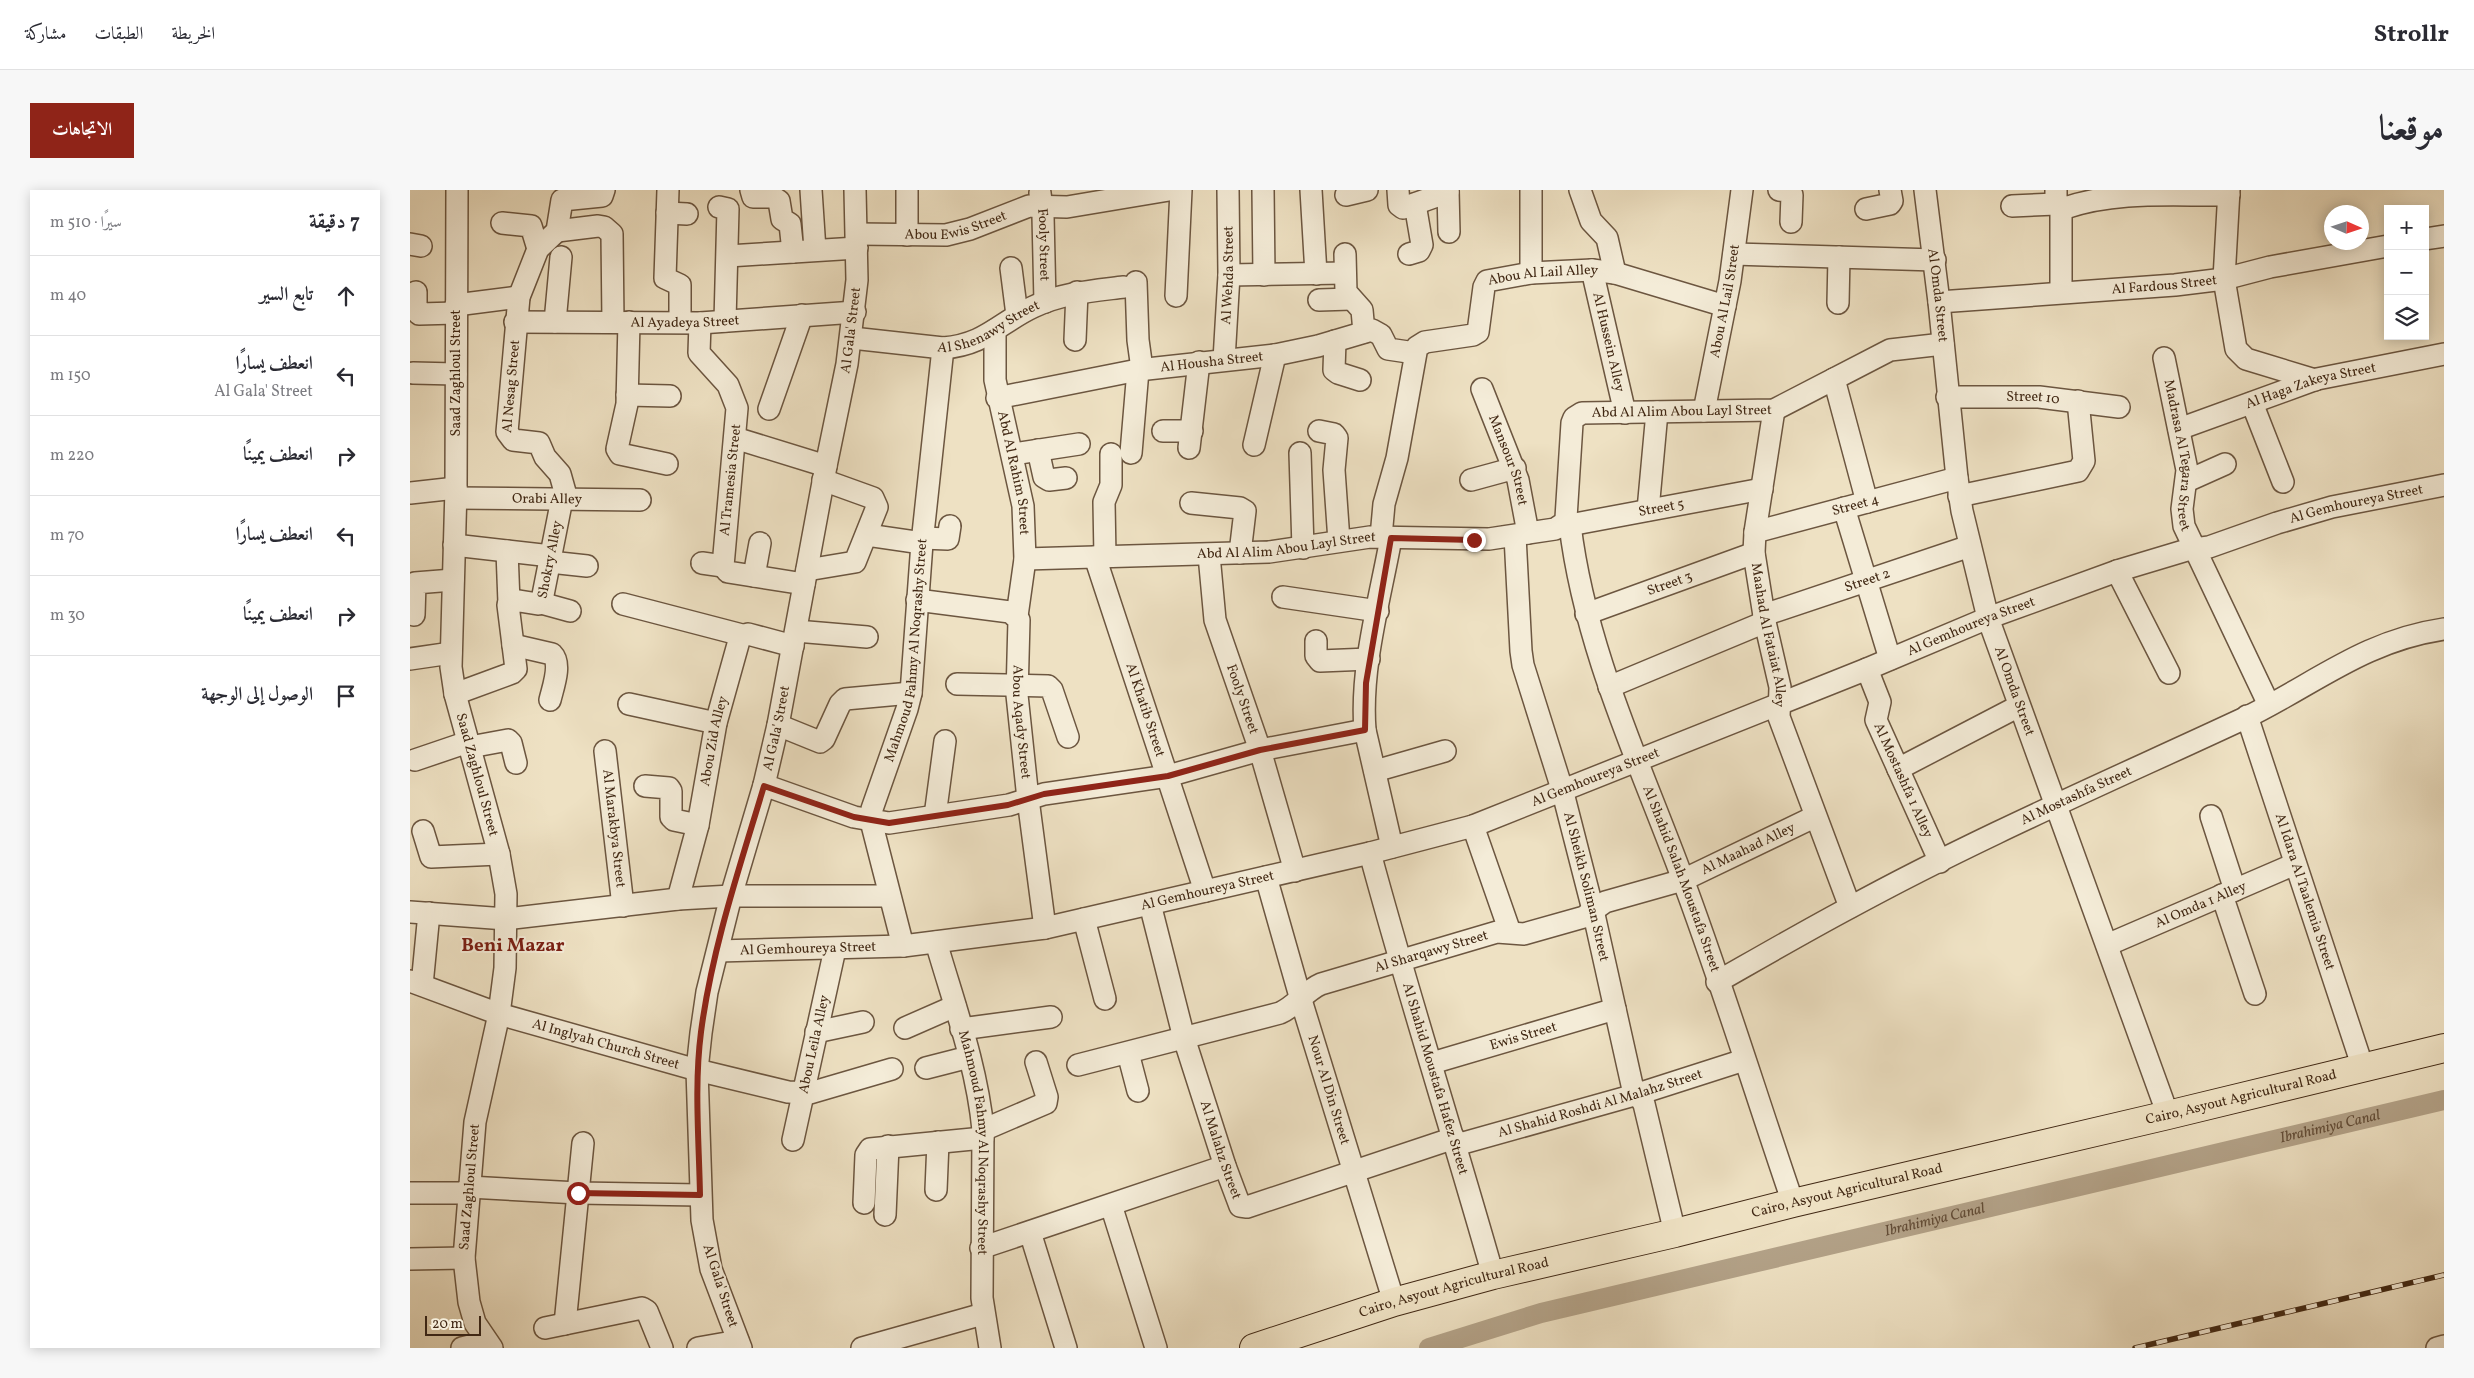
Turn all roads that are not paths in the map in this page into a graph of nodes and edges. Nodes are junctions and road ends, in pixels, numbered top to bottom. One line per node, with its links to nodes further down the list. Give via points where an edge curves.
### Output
1 (457, 190): 68 (street, Saad Zaghloul Street)
2 (604, 190): 32 (street, via 602,196 562,200)
3 (668, 190): 76 (street, Al Tramesia Street, via 677,213 665,278 680,285)
4 (751, 190): 41 (street, via 753,197 772,197 778,201 782,219 790,224)
5 (811, 190): 40 (street)
6 (855, 190): 37 (street, Al Gala' Street)
7 (907, 190): 34 (street)
8 (1169, 190): 24 (street, Abou Ewis Street, via 1067,207)
9 (1181, 190): 60 (street)
10 (1228, 190): 53 (street, Al Wehda Street)
11 (1263, 190): 54 (street)
12 (1311, 190): 52 (street)
13 (1367, 190): 23 (street)
14 (1398, 190): 26 (street, via 1401,207)
15 (1531, 190): 50 (street)
16 (1580, 190): 51 (street, via 1591,221 1607,238)
17 (1742, 190): 43 (street, Abou Al Lail Street)
18 (1779, 190): 30 (street, via 1792,195)
19 (1448, 191): 26 (street); 33 (street)
20 (1926, 193): 22 (street); 47 (street, Al Omda Street)
21 (2229, 193): 25 (street); 55 (street)
22 (1891, 194): 29 (street, via 1890,204)
23 (1346, 195)
24 (1041, 198): 34 (street, Abou Ewis Street, via 1029,206 958,232 933,236); 64 (street, Fooly Street)
25 (2058, 200): 27 (street); 59 (street)
26 (1415, 204): 42 (street, via 1422,245 1421,250)
27 (2012, 206)
28 (719, 207): 44 (street, via 728,209)
29 (1866, 209)
30 (1791, 222)
31 (502, 223): 39 (street, via 531,226)
32 (557, 231): 39 (street); 75 (street, via 598,226 612,234)
33 (1449, 232)
34 (907, 235): 37 (street, Abou Ewis Street)
35 (2444, 236): 36 (street)
36 (2429, 238)
37 (857, 241): 40 (street, Abou Ewis Street); 69 (street, Al Gala' Street)
38 (2384, 247): 55 (street, Al Fardous Street, via 2270,267)
39 (538, 249): 61 (street, Al Nesag Street)
40 (815, 250): 41 (street, Abou Ewis Street)
41 (793, 252): 44 (street, Abou Ewis Street)
42 (1409, 254)
43 (1734, 254): 46 (street); 67 (street, Abou Al Lail Street)
44 (728, 256): 72 (street)
45 (561, 257): 74 (street)
46 (1839, 258): 47 (street); 66 (street)
47 (1935, 260): 65 (street, Al Omda Street)
48 (1011, 268): 71 (street)
49 (1592, 270): 50 (street, Abou Al Lail Alley); 51 (street, Abou Al Lail Alley); 108 (street, Al Hussein Alley)
50 (1531, 273): 84 (street, Abou Al Lail Alley, via 1488,281 1484,287 1476,334 1424,342)
51 (1615, 273): 67 (street, Abou Al Lail Alley)
52 (1316, 274): 54 (street); 63 (street, via 1345,264 1346,292)
53 (1229, 275): 54 (street); 88 (street, Al Wehda Street)
54 (1264, 275)
55 (2224, 279): 59 (street, Al Fardous Street); 95 (street, via 2239,354)
56 (1130, 285): 58 (street, Al Shenawy Street); 90 (street, Al Khatib Street)
57 (416, 292): 68 (street, via 416,311 419,314)
58 (1077, 292): 64 (street, Al Shenawy Street); 80 (street)
59 (2061, 292): 65 (street, Al Fardous Street)
60 (1176, 296)
61 (519, 297): 68 (street); 73 (street, Al Nesag Street)
62 (1319, 300): 63 (street)
63 (1351, 300): 78 (street, via 1362,310)
64 (1045, 302): 71 (street, Al Shenawy Street)
65 (1940, 302): 82 (street, Al Omda Street)
66 (1838, 303)
67 (1725, 306): 106 (street, Abou Al Lail Street)
68 (456, 309): 92 (street, Saad Zaghloul Street)
69 (855, 312): 70 (street, Al Ayadeya Street); 79 (street, Al Gala' Street)
70 (802, 315): 72 (street, Al Ayadeya Street); 104 (street)
71 (1017, 315): 77 (street, Al Shenawy Street)
72 (726, 321): 76 (street, Al Ayadeya Street)
73 (515, 322): 74 (street, Al Ayadeya Street); 131 (street, Al Nesag Street, via 506,432 513,440 538,443 548,462 560,474)
74 (555, 322): 75 (street, Al Ayadeya Street)
75 (621, 322): 76 (street, Al Ayadeya Street); 97 (street)
76 (690, 322): 112 (street, Al Tramesia Street, via 700,356 728,385 736,400)
77 (995, 330): 83 (street, Al Shenawy Street, via 971,344); 99 (street, Abd Al Rahim Street)
78 (1364, 332): 81 (street, Al Housha Street); 84 (street, via 1377,332 1388,349)
79 (852, 338): 83 (street, Al Shenawy Street); 121 (street, Al Gala' Street)
80 (1075, 340)
81 (1335, 341): 86 (street, Al Housha Street); 94 (street, via 1334,370)
82 (1944, 344): 93 (street, Abd Al Alim Abou Layl Street, via 1890,350); 98 (street, Al Omda Street)
83 (943, 348): 142 (street, Mahmoud Fahmy Al Noqrashy Street)
84 (1415, 354): 141 (street, via 1397,458 1384,504)
85 (2444, 354): 95 (street, Al Haga Zakeya Street)
86 (1275, 355): 88 (street, Al Housha Street); 114 (street)
87 (2164, 358): 109 (street, Madrasa Al Tegara Street)
88 (1224, 360): 89 (street, Al Housha Street)
89 (1199, 362): 90 (street, Al Housha Street); 110 (street, via 1191,439)
90 (1140, 370): 99 (street, Al Housha Street); 153 (street, Al Khatib Street, via 1121,453 1104,502)
91 (413, 373): 92 (street)
92 (456, 374): 130 (street, Saad Zaghloul Street)
93 (1834, 379): 105 (street, Abd Al Alim Abou Layl Street); 133 (street)
94 (1360, 380)
95 (2315, 380): 102 (street, Al Haga Zakeya Street)
96 (1482, 389): 120 (street, Mansour Street)
97 (627, 395): 100 (street); 118 (street, via 618,452)
98 (1948, 397): 101 (street, Street 10, via 2039,397); 127 (street, Al Omda Street)
99 (997, 398): 117 (street, Abd Al Rahim Street)
100 (670, 399)
101 (2078, 401): 103 (street, Street 10); 127 (street, Street 4, via 2084,461 2078,471)
102 (2252, 402): 109 (street, Al Haga Zakeya Street); 125 (street)
103 (2119, 407)
104 (770, 409)
105 (1774, 410): 106 (street, Abd Al Alim Abou Layl Street); 128 (street, Maahad Al Fataiat Alley)
106 (1704, 411): 107 (street, Abd Al Alim Abou Layl Street)
107 (1656, 412): 108 (street, Abd Al Alim Abou Layl Street); 136 (street)
108 (1625, 413): 138 (street, Abd Al Alim Abou Layl Street, via 1582,413 1574,418)
109 (2179, 429): 124 (street, Madrasa Al Tegara Street)
110 (1163, 431)
111 (1319, 431): 143 (street, via 1334,434 1337,438 1334,470)
112 (735, 438): 121 (street); 158 (street, Al Tramesia Street)
113 (1079, 444): 115 (street)
114 (1254, 445)
115 (1038, 450): 117 (street); 122 (street, via 1044,477 1049,480)
116 (1300, 453): 148 (street)
117 (1013, 454): 155 (street, Abd Al Rahim Street, via 1023,506)
118 (668, 464)
119 (2225, 464): 124 (street)
120 (1514, 468): 123 (street); 140 (street, Mansour Street, via 1521,492)
121 (824, 473): 139 (street, via 876,501 877,507); 161 (street, Al Gala' Street)
122 (1066, 478)
123 (1472, 480)
124 (2187, 481): 149 (street, Madrasa Al Tegara Street, via 2182,517)
125 (2283, 482)
126 (2444, 485): 149 (street, Al Gemhoureya Street, via 2332,507)
127 (1958, 487): 133 (street, Street 4); 147 (street, Al Omda Street)
128 (1762, 489): 136 (street, Street 5); 144 (street, Maahad Al Fataiat Alley)
129 (410, 493): 130 (street, Orabi Alley)
130 (456, 493): 131 (street, Orabi Alley); 146 (street, Saad Zaghloul Street)
131 (564, 499): 132 (street, Orabi Alley); 154 (street, Shokry Alley)
132 (640, 500)
133 (1867, 502): 135 (street, Street 4)
134 (1191, 503): 151 (street, via 1245,511)
135 (1844, 508): 144 (street, Street 4); 163 (street)
136 (1648, 510): 138 (street, Street 5)
137 (950, 526): 142 (street, via 948,539)
138 (1565, 526): 140 (street, Abd Al Alim Abou Layl Street); 171 (street, Al Shahid Salah Moustafa Street)
139 (867, 534): 142 (street); 161 (street, via 855,562)
140 (1522, 535): 141 (street, Abd Al Alim Abou Layl Street, via 1474,540); 216 (street, Al Sheikh Soliman Street, via 1523,665)
141 (1386, 538): 143 (street, Abd Al Alim Abou Layl Street); 169 (street)
142 (922, 541): 165 (street, Mahmoud Fahmy Al Noqrashy Street)
143 (1338, 542): 148 (street, Abd Al Alim Abou Layl Street)
144 (1754, 542): 171 (street, Street 3); 175 (street, Maahad Al Fataiat Alley)
145 (760, 543): 160 (street)
146 (454, 546): 150 (street); 162 (street, Saad Zaghloul Street)
147 (1970, 546): 163 (street, Street 2); 174 (street, Al Omda Street)
148 (1303, 548): 151 (street, Abd Al Alim Abou Layl Street)
149 (2195, 549): 159 (street, Al Gemhoureya Street); 196 (street, Madrasa Al Tegara Street)
150 (507, 551): 154 (street); 166 (street)
151 (1240, 553): 152 (street, Abd Al Alim Abou Layl Street)
152 (1209, 555): 153 (street, Abd Al Alim Abou Layl Street); 205 (street, Fooly Street, via 1215,620)
153 (1100, 557): 155 (street, Abd Al Alim Abou Layl Street); 213 (street, Al Khatib Street)
154 (550, 559): 157 (street); 167 (street, Shokry Alley)
155 (1025, 559): 173 (street, Abd Al Rahim Street)
156 (702, 563): 158 (street)
157 (587, 566)
158 (723, 566): 160 (street, via 728,572)
159 (2117, 571): 174 (street, Al Gemhoureya Street); 187 (street)
160 (754, 576): 161 (street)
161 (806, 577): 179 (street, Al Gala' Street)
162 (453, 580): 172 (street, via 415,582); 182 (street, Saad Zaghloul Street)
163 (1867, 581): 175 (street, Street 2); 185 (street)
164 (1283, 597): 169 (street)
165 (917, 600): 173 (street, via 1010,612); 191 (street, Mahmoud Fahmy Al Noqrashy Street)
166 (509, 602): 167 (street, Shokry Alley); 181 (street)
167 (541, 602): 170 (street)
168 (623, 604): 177 (street)
169 (1378, 610): 184 (street)
170 (570, 611)
171 (1586, 614): 190 (street, Al Shahid Salah Moustafa Street)
172 (414, 615)
173 (1018, 616): 189 (street, Abou Aqady Street)
174 (1988, 618): 185 (street, Al Gemhoureya Street); 197 (street, Al Omda Street)
175 (1765, 619): 190 (street, Street 2); 194 (street, Maahad Al Fataiat Alley, via 1780,687)
176 (2444, 629): 196 (street, Al Mostashfa Street, via 2371,649)
177 (742, 635): 179 (street); 199 (street, Abou Zid Alley)
178 (867, 637): 179 (street)
179 (795, 638): 200 (street, Al Gala' Street)
180 (1316, 641): 184 (street, via 1316,656 1320,661)
181 (513, 645): 192 (street, via 515,672); 193 (street, via 555,657 557,665)
182 (451, 653): 183 (street); 192 (street, Saad Zaghloul Street)
183 (410, 658)
184 (1369, 659): 201 (street, via 1364,698)
185 (1890, 659): 186 (street, Al Gemhoureya Street)
186 (1867, 669): 194 (street, Al Gemhoureya Street); 211 (street, Al Mostashfa 1 Alley, via 1880,702 1876,720)
187 (2169, 673)
188 (957, 684): 189 (street)
189 (1016, 685): 202 (street, via 1050,688); 217 (street, Abou Aqady Street)
190 (1609, 687): 208 (street, Al Shahid Salah Moustafa Street)
191 (911, 693): 200 (street, via 845,699 820,742); 222 (street, Mahmoud Fahmy Al Noqrashy Street, via 872,809)
192 (455, 694): 204 (street, Saad Zaghloul Street)
193 (550, 700)
194 (1780, 703): 208 (street, Al Gemhoureya Street); 221 (street, Maahad Al Fataiat Alley, via 1779,717)
195 (629, 704): 199 (street)
196 (2269, 705): 198 (street, Al Mostashfa Street)
197 (2019, 706): 211 (street); 218 (street, Al Omda Street)
198 (2247, 716): 218 (street, Al Mostashfa Street); 230 (street, Al Idara Al Taalemia Street)
199 (716, 723): 223 (street, Abou Zid Alley)
200 (778, 725): 215 (street, Al Gala' Street)
201 (1365, 730): 205 (street); 212 (street)
202 (1068, 737)
203 (945, 741): 219 (street)
204 (469, 745): 209 (street); 210 (street, via 508,740); 228 (street, Saad Zaghloul Street)
205 (1260, 750): 213 (street); 231 (street, Fooly Street)
206 (605, 751): 240 (street, Al Marakbya Street)
207 (1445, 751): 212 (street)
208 (1637, 759): 216 (street, Al Gemhoureya Street); 233 (street, Al Shahid Salah Moustafa Street)
209 (415, 760)
210 (516, 763)
211 (1898, 769): 229 (street, Al Mostashfa 1 Alley)
212 (1374, 771): 226 (street)
213 (1168, 776): 217 (street); 234 (street, Al Khatib Street)
214 (645, 786): 223 (street, via 669,788 671,817)
215 (764, 786): 222 (street); 236 (street, Al Gala' Street)
216 (1562, 789): 224 (street, Al Gemhoureya Street); 242 (street, Al Sheikh Soliman Street)
217 (1028, 799): 219 (street); 246 (street, Abou Aqady Street)
218 (2057, 805): 229 (street, Al Mostashfa Street); 249 (street, Al Omda Street)
219 (935, 816): 222 (street, via 889,823)
220 (2211, 816): 235 (street)
221 (1814, 817): 233 (street, Al Maahad Alley); 241 (street, Maahad Al Fataiat Alley)
222 (871, 822): 237 (street, Mahmoud Fahmy Al Noqrashy Street)
223 (698, 825): 238 (street, Abou Zid Alley)
224 (1473, 826): 226 (street, Al Gemhoureya Street); 247 (street)
225 (423, 830): 228 (street, via 431,857)
226 (1392, 847): 227 (street, Al Gemhoureya Street)
227 (1370, 853): 231 (street, Al Gemhoureya Street); 253 (street, Al Shahid Moustafa Hafez Street)
228 (499, 854): 244 (street, Saad Zaghloul Street, via 506,894)
229 (1940, 862): 241 (street, Al Mostashfa Street)
230 (2295, 864): 235 (street, Al Omda 1 Alley); 276 (street, Al Idara Al Taalemia Street)
231 (1295, 871): 232 (street, Al Gemhoureya Street)
232 (1266, 878): 234 (street, Al Gemhoureya Street); 258 (street, Nour Al Din Street)
233 (1683, 880): 242 (street, Al Sharqawy Street, via 1604,902); 254 (street, Al Shahid Salah Moustafa Street)
234 (1205, 891): 239 (street, Al Gemhoureya Street)
235 (2228, 893): 249 (street, Al Omda 1 Alley); 256 (street)
236 (731, 896): 237 (street); 238 (street); 252 (street, Al Gala' Street)
237 (890, 896): 250 (street, Mahmoud Fahmy Al Noqrashy Street)
238 (678, 900): 240 (street)
239 (1150, 904): 245 (street, Al Gemhoureya Street); 267 (street, Al Malahz Street)
240 (623, 906): 244 (street)
241 (1850, 907): 254 (street, Al Mostashfa Street)
242 (1593, 910): 247 (street, Al Sharqawy Street, via 1584,917 1524,934); 260 (street, Al Sheikh Soliman Street)
243 (419, 913): 244 (street); 255 (street)
244 (506, 919): 261 (street, Saad Zaghloul Street, via 505,968)
245 (1084, 919): 246 (street, Al Gemhoureya Street); 257 (street)
246 (1045, 928): 248 (street, Al Gemhoureya Street)
247 (1510, 932): 253 (street, Al Sharqawy Street, via 1497,932)
248 (936, 942): 250 (street, Al Gemhoureya Street); 259 (street, Mahmoud Fahmy Al Noqrashy Street)
249 (2107, 944): 282 (street, Al Omda Street)
250 (903, 946): 251 (street, Al Gemhoureya Street)
251 (835, 949): 252 (street, Al Gemhoureya Street); 266 (street, Abou Leila Alley)
252 (718, 951): 278 (street, Al Gala' Street, via 707,992)
253 (1399, 961): 258 (street, Al Sharqawy Street, via 1313,987); 273 (street, Al Shahid Moustafa Hafez Street)
254 (1717, 982): 271 (street, Al Shahid Salah Moustafa Street)
255 (416, 983): 261 (street, Al Inglyah Church Street)
256 (2255, 994)
257 (1105, 999)
258 (1301, 1000): 267 (street, Al Sharqawy Street, via 1280,1013); 290 (street, Nour Al Din Street)
259 (955, 1006): 264 (street); 265 (street, Mahmoud Fahmy Al Noqrashy Street)
260 (1615, 1009): 273 (street, Ewis Street); 281 (street, Al Sheikh Soliman Street, via 1632,1085)
261 (499, 1014): 278 (street, Al Inglyah Church Street); 291 (street, Saad Zaghloul Street, via 475,1122)
262 (1051, 1017): 265 (street)
263 (863, 1022): 266 (street)
264 (904, 1028)
265 (961, 1029): 270 (street, Mahmoud Fahmy Al Noqrashy Street)
266 (816, 1032): 280 (street, Abou Leila Alley)
267 (1184, 1038): 269 (street, Al Sharqawy Street); 289 (street, Al Malahz Street)
268 (2444, 1048): 276 (highway, Cairo, Asyout Agricultural Road)
269 (1128, 1053): 274 (street, Al Sharqawy Street); 279 (street)
270 (969, 1057): 275 (street); 283 (street, Mahmoud Fahmy Al Noqrashy Street, via 979,1093)
271 (1744, 1060): 281 (street, Al Shahid Roshdi Al Malahz Street); 297 (street, Al Shahid Salah Moustafa Street)
272 (1036, 1062): 283 (street, via 1046,1103)
273 (1432, 1063): 286 (street, Al Shahid Moustafa Hafez Street)
274 (1078, 1065)
275 (926, 1068)
276 (2363, 1068): 282 (highway, Cairo, Asyout Agricultural Road)
277 (892, 1069): 280 (street, Al Inglyah Church Street)
278 (697, 1070): 280 (street, Al Inglyah Church Street); 295 (street, Al Gala' Street)
279 (1138, 1091)
280 (803, 1093): 284 (street, Abou Leila Alley)
281 (1638, 1094): 286 (street, Al Shahid Roshdi Al Malahz Street); 301 (street, Al Sheikh Soliman Street, via 1644,1104)
282 (2168, 1115): 297 (highway, Cairo, Asyout Agricultural Road)
283 (983, 1134): 285 (street); 302 (street, Mahmoud Fahmy Al Noqrashy Street)
284 (793, 1140)
285 (938, 1142): 288 (street); 292 (street)
286 (1455, 1142): 290 (street, Al Malahz Street); 305 (street, Al Shahid Moustafa Hafez Street)
287 (583, 1143): 294 (street)
288 (888, 1146): 296 (street, via 867,1152); 299 (street)
289 (1225, 1166): 290 (street, Al Malahz Street, via 1238,1203 1243,1208); 298 (street)
290 (1354, 1170): 306 (street, Nour Al Din Street)
291 (468, 1190): 293 (street); 294 (street); 303 (street, Saad Zaghloul Street)
292 (936, 1190)
293 (410, 1193)
294 (578, 1193): 295 (street); 312 (street, via 555,1326 642,1308 647,1312)
295 (700, 1195): 309 (street, Al Gala' Street, via 711,1269)
296 (864, 1203)
297 (1793, 1203): 301 (highway, Cairo, Asyout Agricultural Road)
298 (1110, 1205): 300 (street); 317 (street)
299 (886, 1214)
300 (1030, 1232): 302 (street); 316 (street)
301 (1675, 1234): 305 (highway, Cairo, Asyout Agricultural Road)
302 (981, 1248): 307 (street, Mahmoud Fahmy Al Noqrashy Street)
303 (464, 1258): 304 (street); 310 (street, Saad Zaghloul Street)
304 (410, 1260)
305 (1493, 1275): 306 (highway, Cairo, Asyout Agricultural Road)
306 (1394, 1302): 318 (highway, Cairo, Asyout Agricultural Road)
307 (983, 1314): 308 (street); 315 (street, Mahmoud Fahmy Al Noqrashy Street)
308 (917, 1341): 314 (street)
309 (740, 1344): 313 (street)
310 (476, 1346)
311 (2444, 1346): 319 (street)
312 (662, 1348)
313 (698, 1348)
314 (862, 1348)
315 (990, 1348)
316 (1066, 1348)
317 (1156, 1348)
318 (1254, 1348)
319 (2437, 1348)

